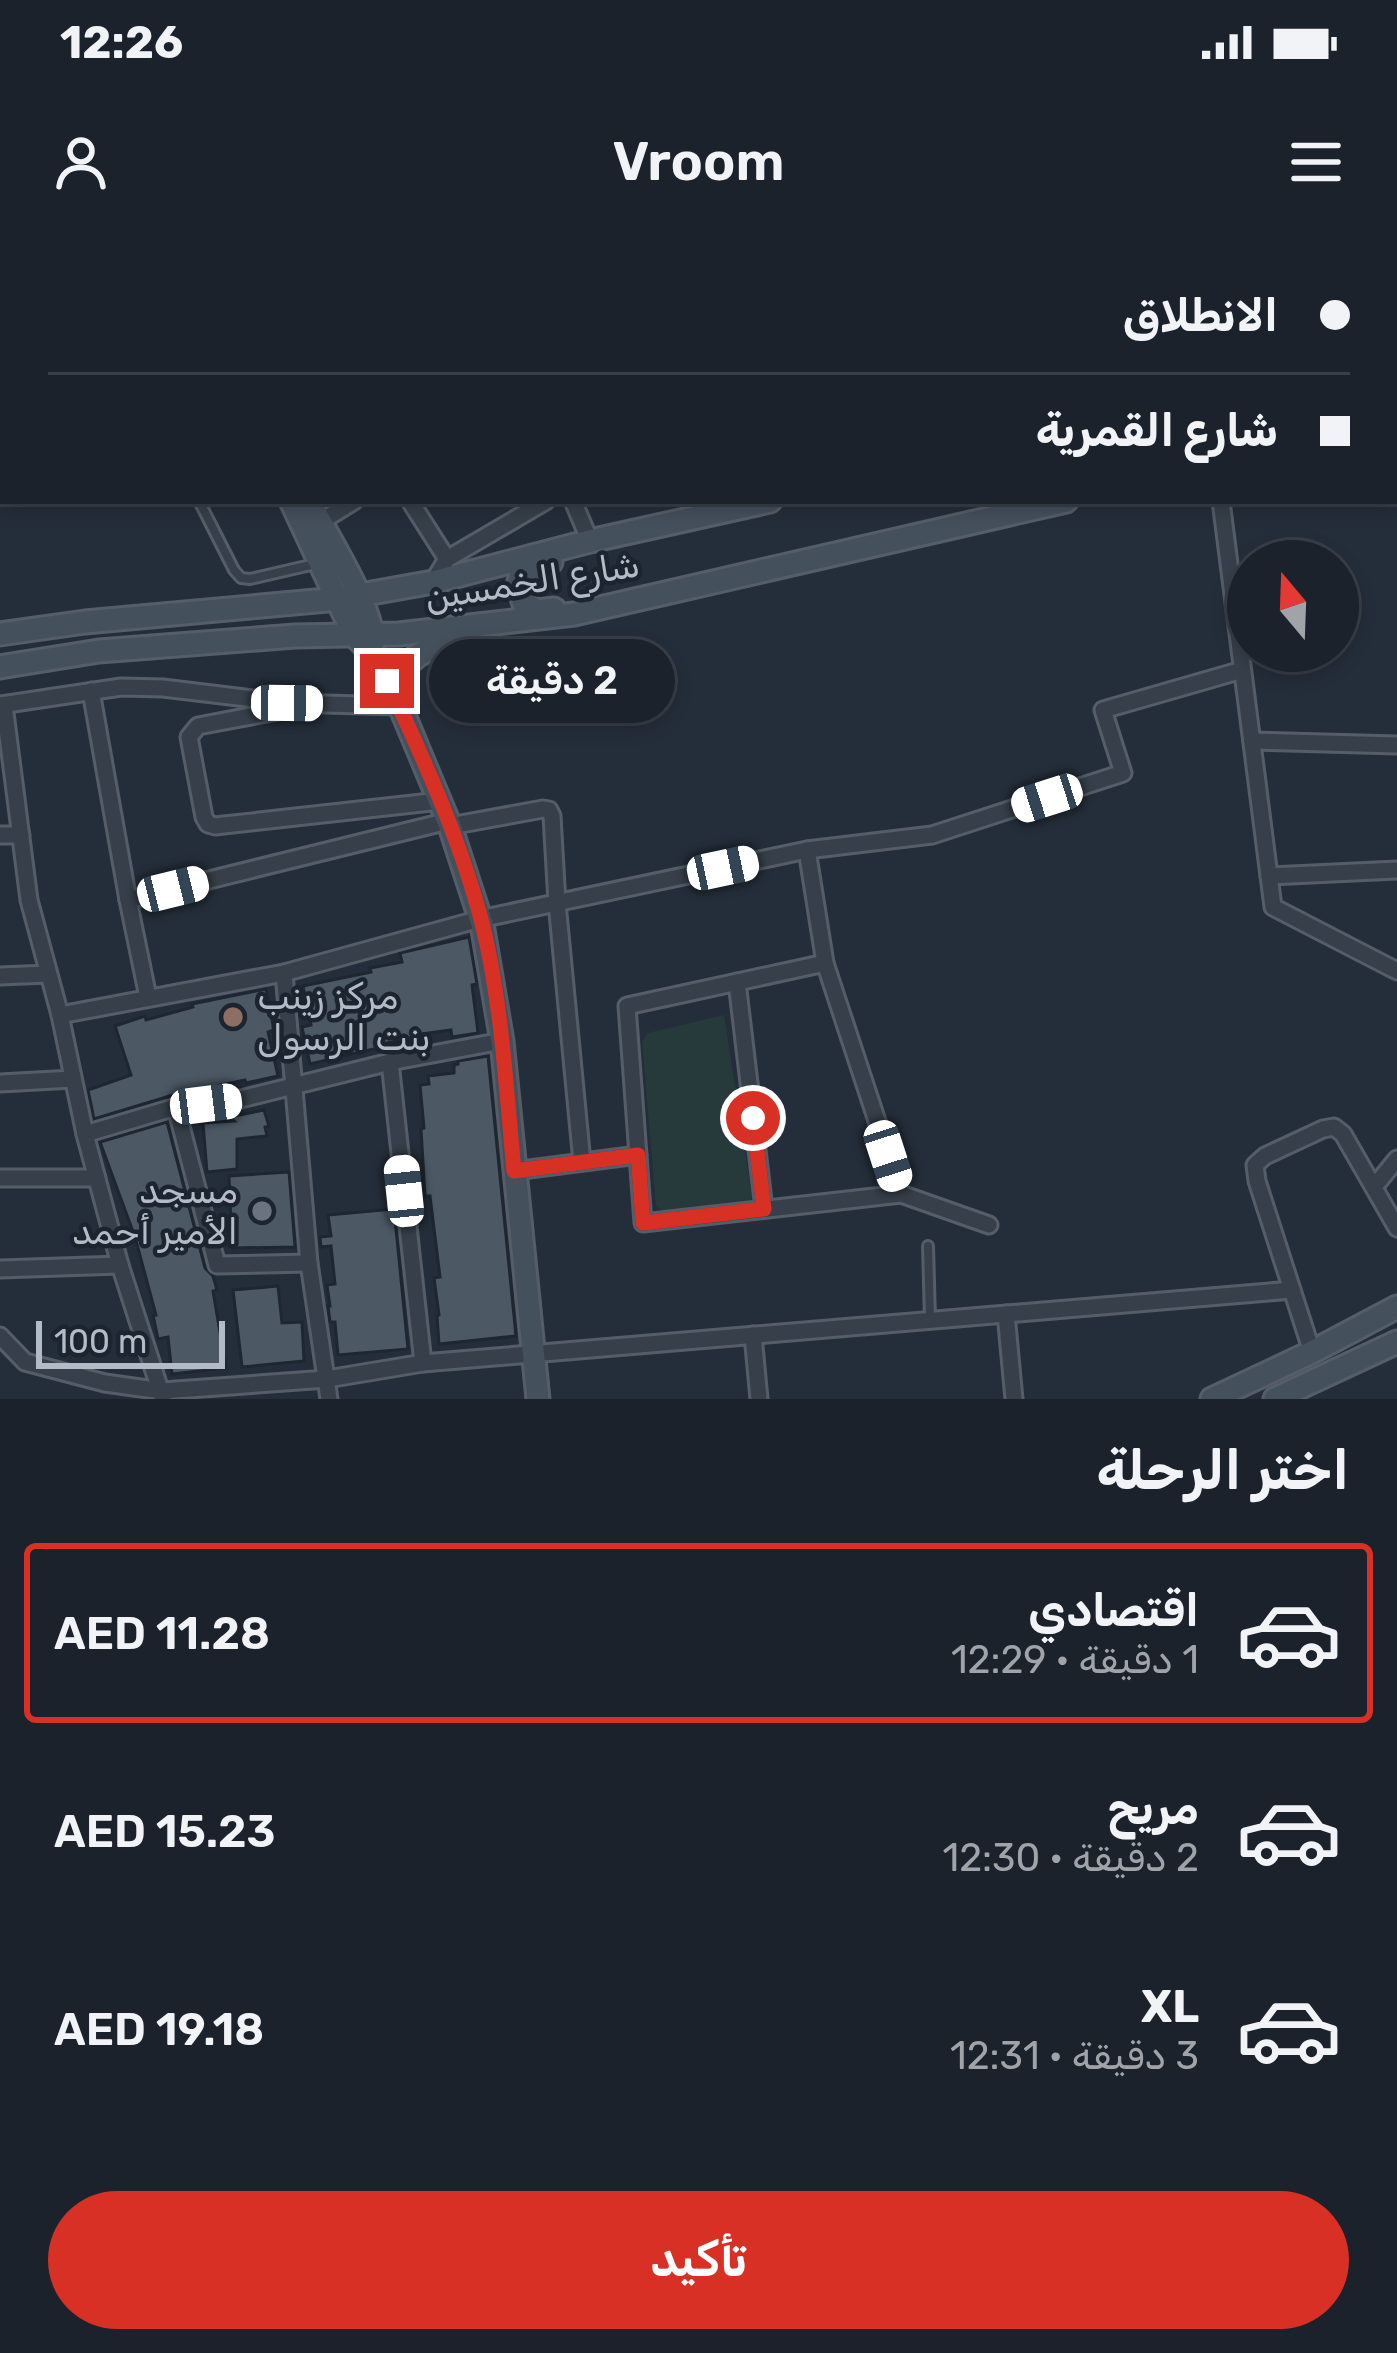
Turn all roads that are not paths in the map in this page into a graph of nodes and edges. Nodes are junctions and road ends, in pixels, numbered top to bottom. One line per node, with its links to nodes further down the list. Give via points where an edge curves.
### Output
1 (200, 504): 16 (lane, via 241,578)
2 (293, 504): 16 (street)
3 (311, 504): 12 (street)
4 (349, 504): 12 (street)
5 (412, 504): 15 (street)
6 (575, 504): 13 (street)
7 (743, 504): 11 (street, شارع الخمسين)
8 (1053, 504): 19 (street, شارع الخمسين)
9 (1221, 504): 14 (street)
10 (522, 507): 15 (street)
11 (680, 511): 13 (street, شارع الخمسين)
12 (320, 522): 18 (street)
13 (598, 539): 17 (street, شارع الخمسين); 19 (street, via 520,577 520,596 539,610)
14 (1227, 547)
15 (447, 560): 17 (street)
16 (322, 563): 18 (street)
17 (433, 582): 18 (street, شارع الخمسين)
18 (348, 597): 21 (street, شارع الخمسين); 22 (street)
19 (623, 603): 20 (street, شارع الخمسين)
20 (530, 620): 22 (street, شارع الخمسين); 27 (street, via 409,660)
21 (0, 634)
22 (367, 641): 23 (street, شارع الخمسين, via 296,636 99,651); 27 (street)
23 (0, 668)
24 (1236, 672): 35 (street, via 1103,710 1123,772 932,835)
25 (1243, 672): 30 (street)
26 (91, 691): 28 (street, via 164,688); 29 (street); 38 (street)
27 (396, 699): 28 (street); 32 (street)
28 (314, 704): 32 (street, via 191,731 208,824)
29 (2, 705): 34 (street)
30 (1252, 741): 31 (street); 37 (street)
31 (1397, 745)
32 (446, 816): 38 (street); 39 (street, via 549,810); 40 (street)
33 (0, 835): 34 (street)
34 (21, 835): 44 (street)
35 (807, 850): 39 (street); 41 (street)
36 (1397, 870): 37 (street)
37 (1269, 876): 42 (street, via 1273,907)
38 (128, 900): 47 (street)
39 (557, 903): 40 (street); 58 (street)
40 (480, 919): 43 (street); 49 (street)
41 (825, 963): 46 (street); 63 (street)
42 (1397, 970)
43 (284, 973): 47 (street); 53 (street)
44 (48, 974): 45 (street); 48 (street)
45 (0, 976)
46 (737, 982): 56 (street, via 627,1006); 64 (street)
47 (148, 997): 48 (street)
48 (60, 1015): 51 (street)
49 (502, 1041): 50 (street); 59 (street)
50 (390, 1062): 53 (street); 80 (street)
51 (73, 1079): 52 (street); 55 (street)
52 (0, 1083)
53 (294, 1086): 54 (street); 68 (street)
54 (176, 1108): 55 (street); 68 (street, via 217,1265)
55 (86, 1134): 61 (street)
56 (638, 1155): 58 (street); 64 (street, via 643,1223)
57 (1397, 1159): 62 (street)
58 (582, 1162): 59 (street)
59 (514, 1171): 79 (street)
60 (0, 1178): 61 (street)
61 (97, 1178): 69 (street)
62 (1374, 1187): 66 (street); 71 (street, via 1334,1127 1256,1165)
63 (901, 1194): 64 (street); 65 (street)
64 (764, 1209)
65 (989, 1225)
66 (1397, 1228)
67 (928, 1246): 74 (lane)
68 (309, 1263): 81 (street)
69 (120, 1265): 70 (street); 82 (street)
70 (0, 1269)
71 (1292, 1290): 73 (street); 78 (street)
72 (1397, 1307): 78 (street)
73 (1006, 1314): 74 (street); 86 (street)
74 (930, 1320): 75 (street)
75 (753, 1335): 79 (street); 85 (street)
76 (0, 1336): 82 (street, via 25,1362)
77 (1397, 1343): 88 (street)
78 (1312, 1352): 87 (street)
79 (531, 1354): 80 (street); 84 (street)
80 (423, 1364): 81 (street)
81 (327, 1379): 82 (street); 83 (street)
82 (162, 1395)
83 (328, 1399)
84 (538, 1399)
85 (759, 1399)
86 (1014, 1399)
87 (1211, 1399)
88 (1275, 1399)

